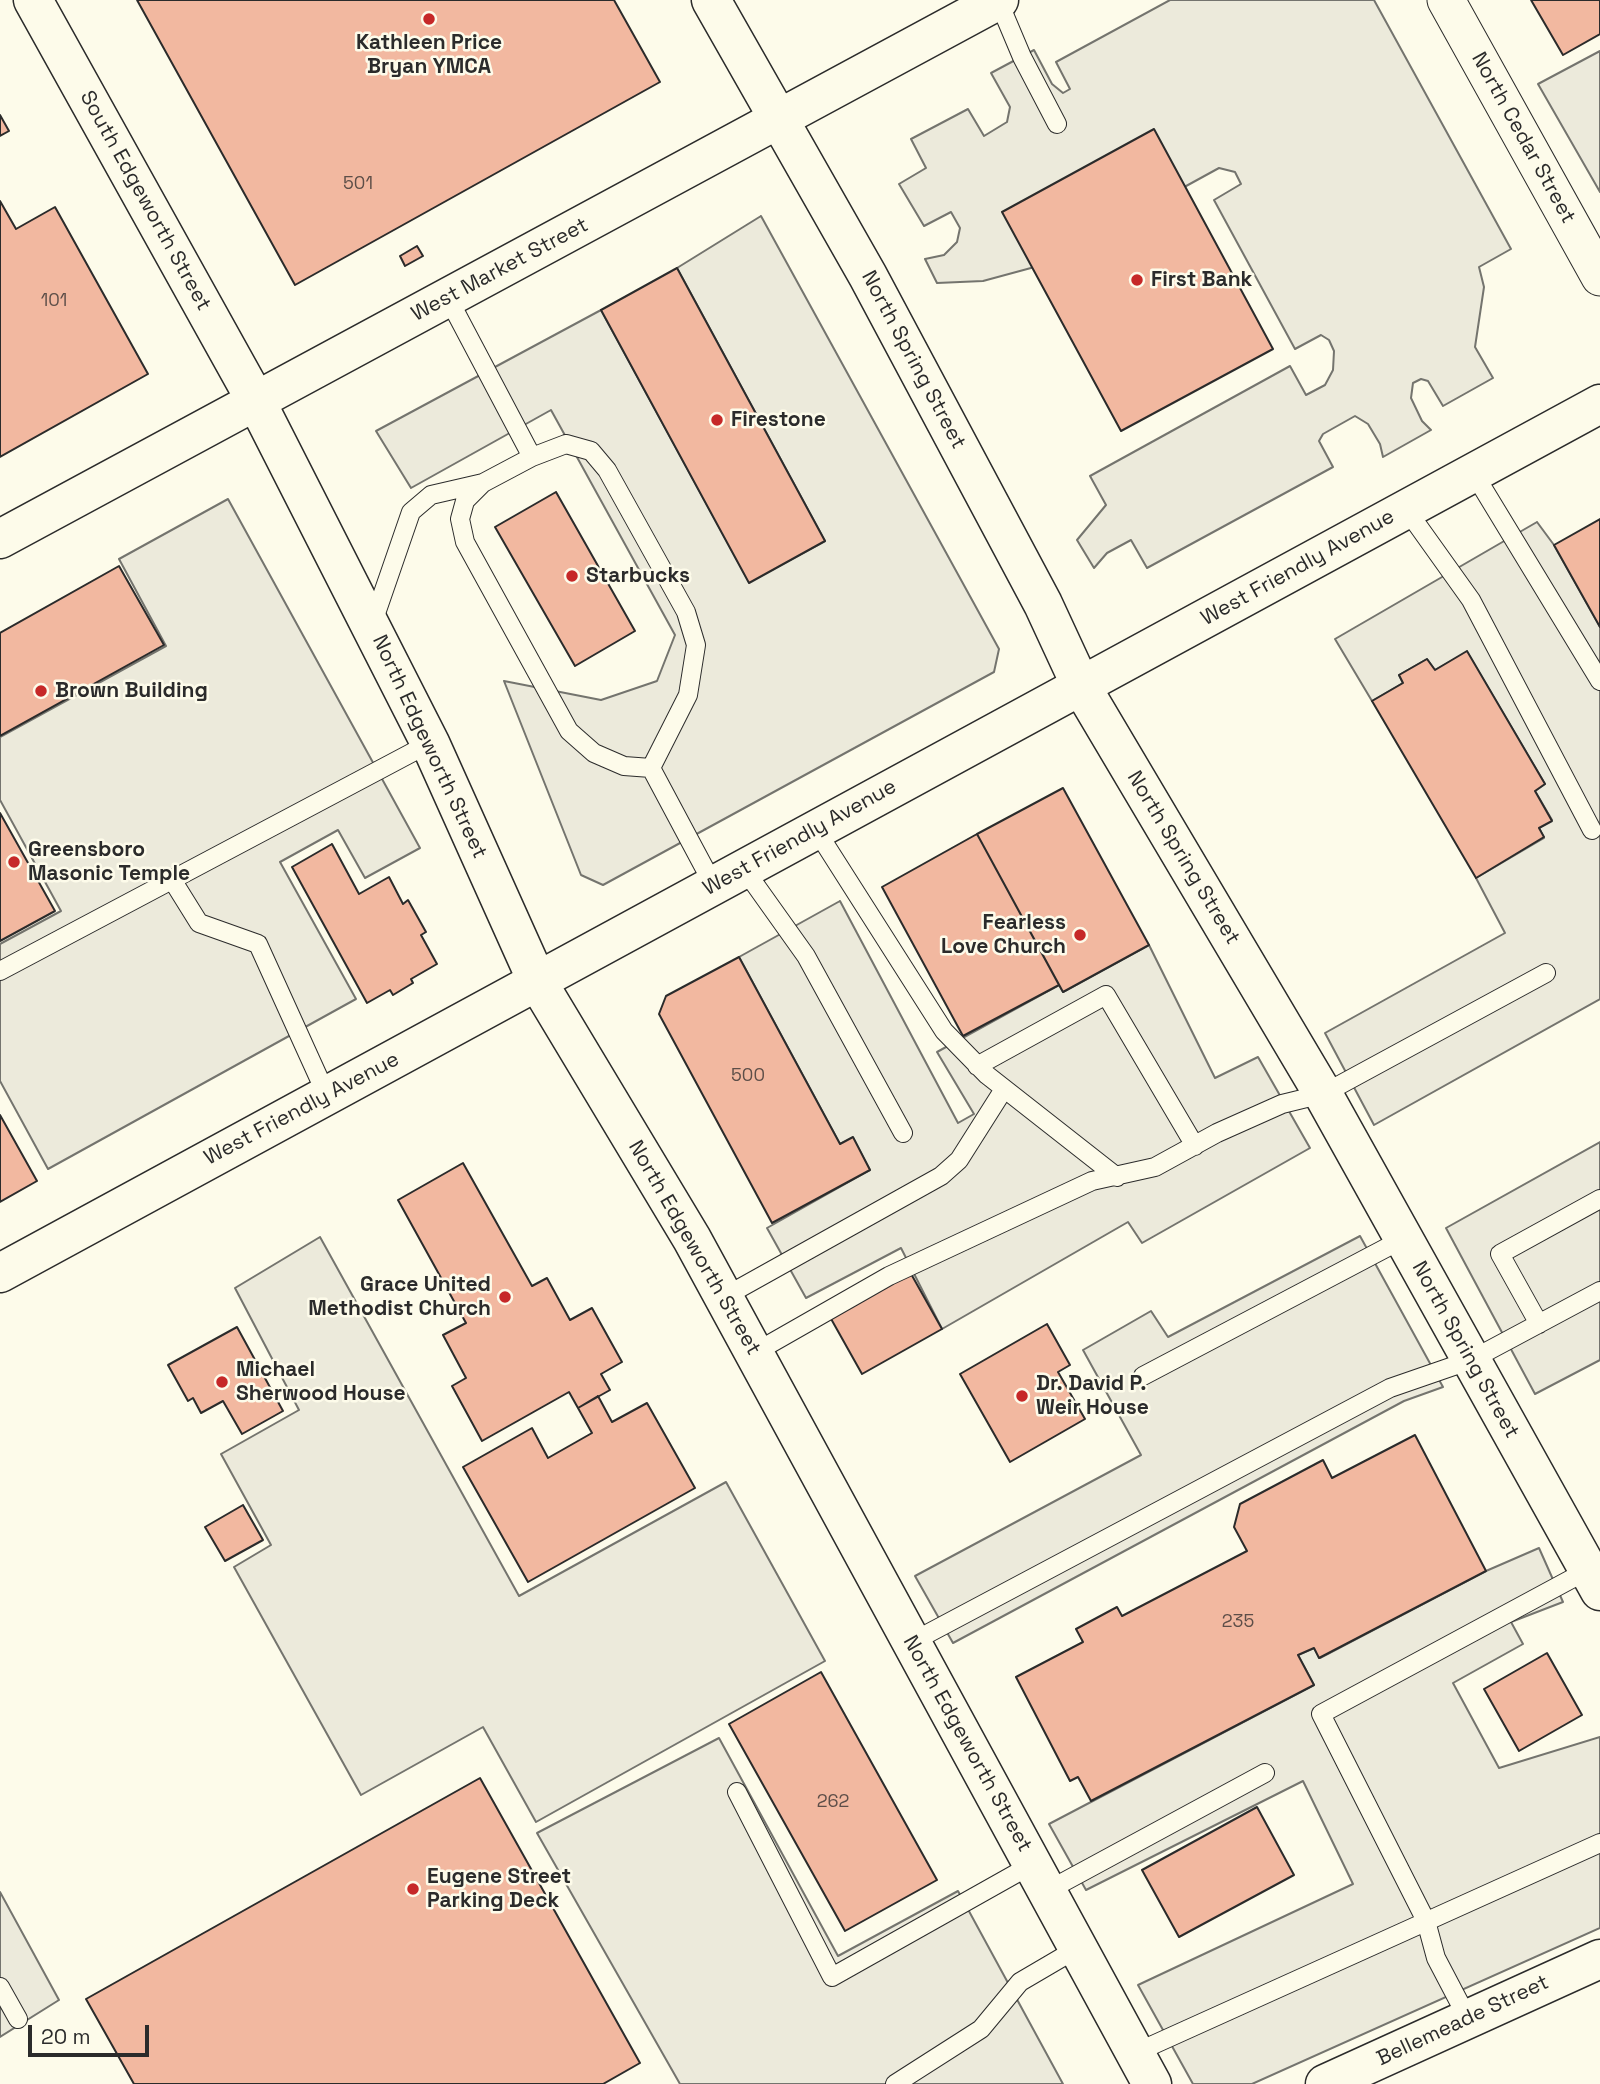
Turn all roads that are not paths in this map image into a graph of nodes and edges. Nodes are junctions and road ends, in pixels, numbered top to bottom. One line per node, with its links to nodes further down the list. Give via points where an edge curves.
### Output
1 (33, 0): 9 (main road, South Edgeworth Street)
2 (711, 0): 5 (main road, North Spring Street)
3 (998, 0): 5 (main road, West Market Street); 6 (lane)
4 (1446, 0): 7 (street, North Cedar Street)
5 (780, 118): 8 (main road, West Market Street); 18 (main road, North Spring Street, via 1026,571)
6 (1057, 124)
7 (1600, 277)
8 (448, 298): 9 (main road, West Market Street); 11 (lane)
9 (256, 401): 15 (main road, West Market Street); 16 (main road, North Edgeworth Street)
10 (1600, 404): 12 (main road, West Friendly Avenue)
11 (532, 457): 13 (lane); 20 (lane, via 566,444 591,451 607,470 686,612 696,645 688,695)
12 (1473, 472): 14 (main road, West Friendly Avenue); 17 (lane)
13 (483, 483): 16 (lane, via 431,495 411,512); 20 (lane, via 465,500 460,519 465,542 569,731 594,753 624,766)
14 (1406, 509): 18 (main road, West Friendly Avenue); 22 (lane, via 1471,600)
15 (0, 539)
16 (371, 626): 19 (main road, North Edgeworth Street)
17 (1600, 681)
18 (1081, 686): 21 (main road, West Friendly Avenue); 30 (main road, North Spring Street)
19 (430, 743): 24 (lane); 27 (main road, North Edgeworth Street)
20 (651, 768): 23 (lane)
21 (816, 830): 23 (main road, West Friendly Avenue); 28 (lane, via 944,1031)
22 (1592, 830)
23 (729, 877): 27 (main road, West Friendly Avenue); 32 (lane, via 806,956)
24 (172, 878): 25 (lane); 31 (lane, via 199,923 258,944)
25 (0, 971)
26 (1546, 973): 30 (lane)
27 (537, 981): 31 (main road, West Friendly Avenue); 39 (main road, North Edgeworth Street)
28 (977, 1066): 29 (lane); 33 (lane, via 1106,995)
29 (1004, 1089): 34 (lane); 39 (lane, via 959,1160 942,1176)
30 (1323, 1094): 33 (lane, via 1282,1104); 36 (main road, North Spring Street)
31 (327, 1096): 37 (main road, West Friendly Avenue)
32 (903, 1133)
33 (1195, 1146): 34 (lane, via 1155,1167)
34 (1117, 1177): 41 (lane, via 1092,1181 889,1276)
35 (1600, 1199): 40 (lane, via 1500,1254)
36 (1403, 1239): 42 (main road, North Spring Street); 43 (lane)
37 (0, 1273)
38 (1600, 1291): 40 (lane)
39 (724, 1297): 41 (main road, North Edgeworth Street)
40 (1539, 1324): 42 (lane)
41 (754, 1353): 45 (main road, North Edgeworth Street)
42 (1471, 1360): 44 (main road, North Spring Street); 45 (lane, via 1390,1388)
43 (1143, 1376)
44 (1597, 1585): 50 (lane, via 1321,1714)
45 (912, 1642): 49 (main road, North Edgeworth Street)
46 (1265, 1773): 49 (lane)
47 (737, 1792): 49 (lane, via 832,1977)
48 (1600, 1843): 50 (lane)
49 (1040, 1877): 51 (main road, North Edgeworth Street)
50 (1426, 1922): 55 (lane, via 1436,1958); 56 (lane)
51 (1078, 1948): 56 (main road, North Edgeworth Street); 57 (lane, via 1020,1982 981,2029)
52 (1600, 1959): 55 (main road, Bellemeade Street)
53 (0, 1987): 54 (lane)
54 (18, 2019)
55 (1468, 2019): 58 (main road, Bellemeade Street)
56 (1144, 2068)
57 (895, 2084)
58 (1325, 2084)

